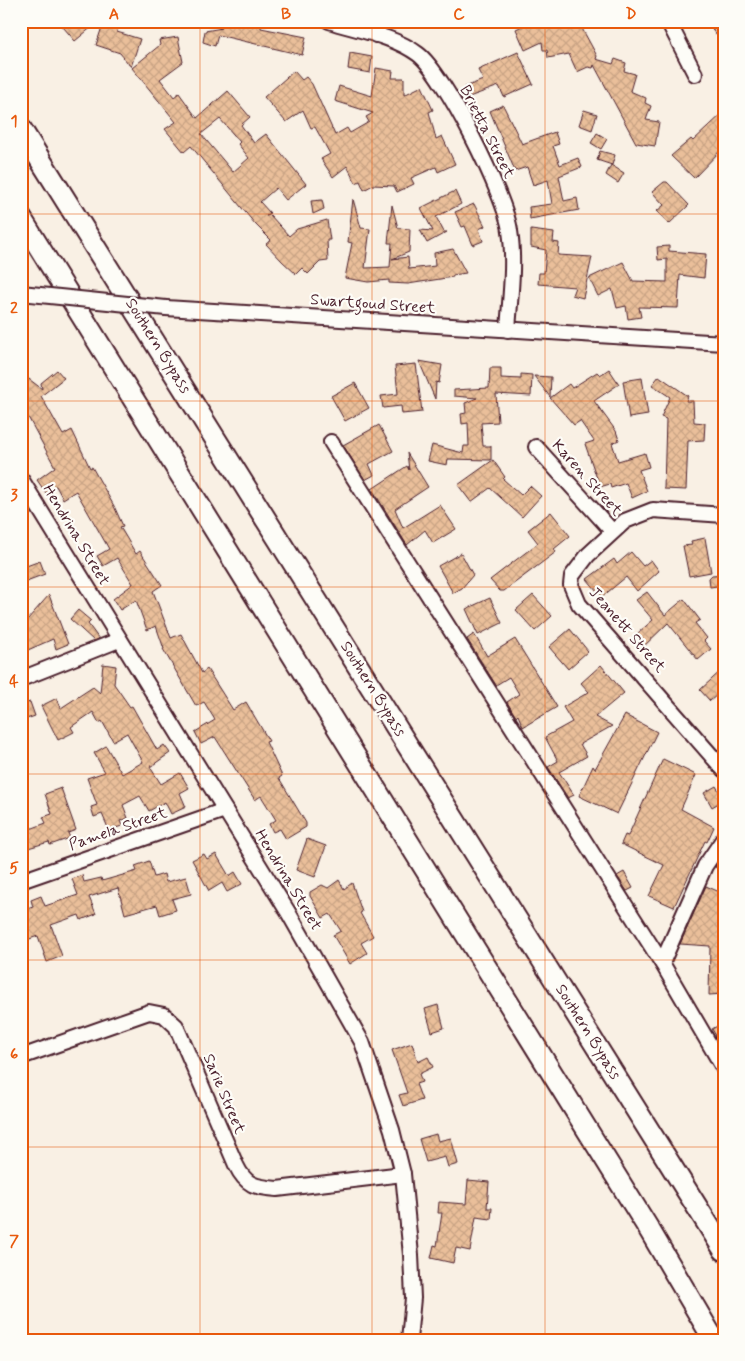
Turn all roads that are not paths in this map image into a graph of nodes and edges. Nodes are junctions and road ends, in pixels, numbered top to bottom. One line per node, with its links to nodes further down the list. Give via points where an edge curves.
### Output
1 (329, 21): 4 (street, Brietta Street)
2 (380, 21): 4 (street)
3 (668, 21): 5 (street)
4 (376, 36): 9 (street, Brietta Street, via 416,52 433,68 497,191 510,231)
5 (695, 74)
6 (21, 130): 26 (highway, Southern Bypass)
7 (21, 218): 28 (highway, via 650,1231)
8 (21, 292): 9 (street, Swartgoud Street, bridge, via 166,308)
9 (508, 330): 10 (street, Swartgoud Street)
10 (724, 343)
11 (331, 442): 22 (street)
12 (536, 447): 15 (street, Karen Street)
13 (21, 479): 16 (street, Hendrina Street)
14 (724, 515): 15 (street, Jeanett Street, via 653,510 635,515)
15 (612, 532): 18 (street, Jeanett Street, via 572,576 574,594 579,604)
16 (119, 640): 17 (street); 19 (street, Hendrina Street)
17 (21, 679)
18 (724, 770)
19 (225, 810): 21 (street, Pamela Street); 25 (street, Hendrina Street, via 362,1042 392,1130)
20 (724, 838): 22 (street, via 705,866)
21 (21, 881)
22 (662, 963): 24 (street)
23 (21, 1057): 25 (street, Sarie Street, via 149,1012 164,1015 176,1026 241,1178 247,1182 277,1188)
24 (724, 1069)
25 (403, 1174): 27 (street, Hendrina Street, via 413,1298)
26 (724, 1250)
27 (409, 1340)
28 (714, 1340)

